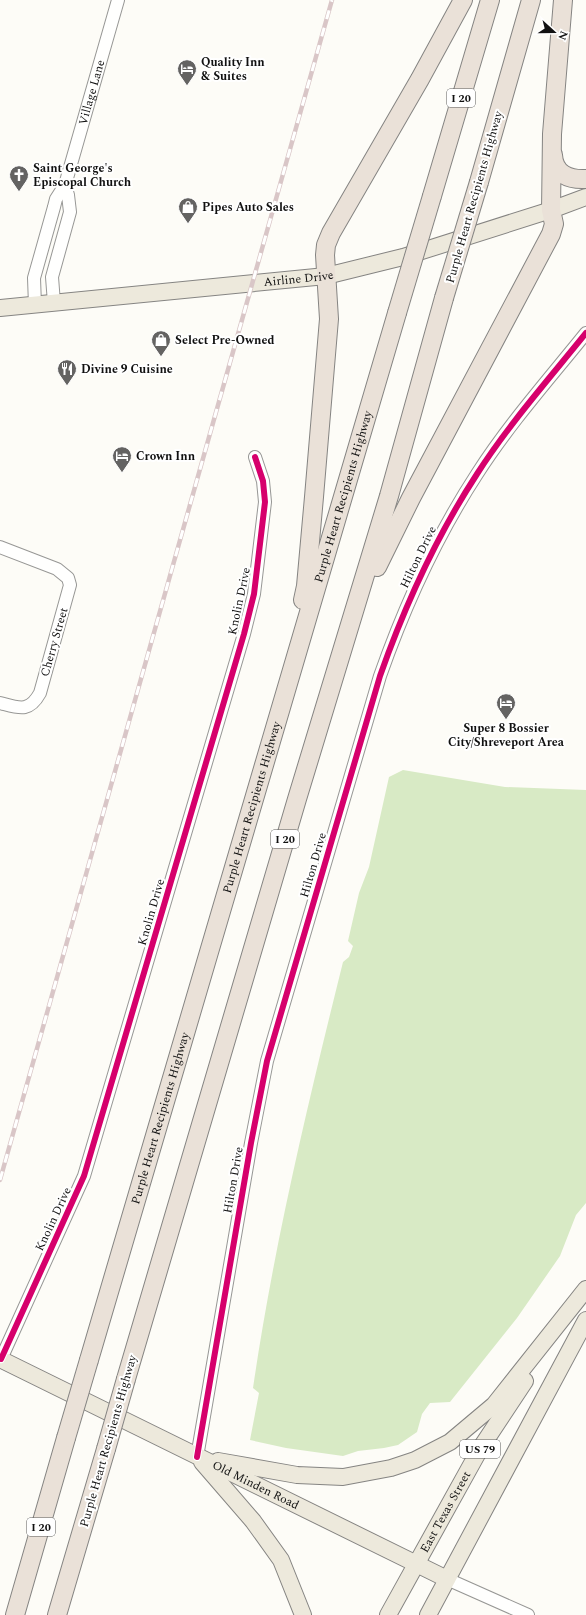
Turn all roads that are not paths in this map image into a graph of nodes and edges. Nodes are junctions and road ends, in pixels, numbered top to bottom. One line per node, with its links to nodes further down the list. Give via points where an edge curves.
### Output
1 (118, 0): 8 (street, Village Lane)
2 (463, 0): 11 (highway, via 328,239 325,255)
3 (490, 0): 20 (highway, Purple Heart Recipients Highway / I 20, bridge)
4 (531, 0): 18 (highway, Purple Heart Recipients Highway / I 20, bridge, via 389,496)
5 (563, 0): 6 (highway)
6 (552, 134): 7 (highway, via 553,159 559,172 572,179); 10 (highway)
7 (586, 179)
8 (65, 185): 12 (street, Village Lane, via 70,212 52,277); 13 (street, Village Lane, via 54,207 34,278)
9 (586, 197): 10 (main road, Airline Drive)
10 (551, 210): 11 (main road, Airline Drive, via 403,257); 18 (highway, via 554,224 551,234 390,539)
11 (326, 276): 12 (main road, Airline Drive); 20 (highway, via 329,319 306,579)
12 (54, 303): 13 (main road, Airline Drive)
13 (35, 305): 14 (main road, Airline Drive)
14 (0, 308)
15 (586, 333): 25 (street, Hilton Drive, via 505,433 462,498 414,589 380,676 267,1062 252,1135)
16 (255, 457): 24 (street, Knolin Drive, via 266,502 254,594 246,627 84,1176)
17 (0, 547): 19 (street, Cherry Street, via 57,569 68,578 70,585 40,693 33,704 24,708)
18 (340, 657): 29 (highway, Purple Heart Recipients Highway / I 20, bridge)
19 (0, 703)
20 (274, 731): 28 (highway, Purple Heart Recipients Highway / I 20, bridge)
21 (586, 1289): 25 (main road, via 494,1405 450,1442 415,1460 368,1474 319,1477)
22 (586, 1292): 26 (main road, East Texas Street / US 79, via 480,1449)
23 (586, 1320): 27 (main road, US 79)
24 (0, 1359): 25 (main road, Old Minden Road)
25 (197, 1457): 26 (main road, Old Minden Road); 30 (main road, via 253,1521 281,1560)
26 (417, 1564): 27 (main road, Old Minden Road); 31 (main road, East Texas Street / US 79)
27 (447, 1579): 32 (main road, US 79); 33 (street)
28 (15, 1615)
29 (57, 1615)
30 (303, 1615)
31 (388, 1615)
32 (428, 1615)
33 (528, 1615)

